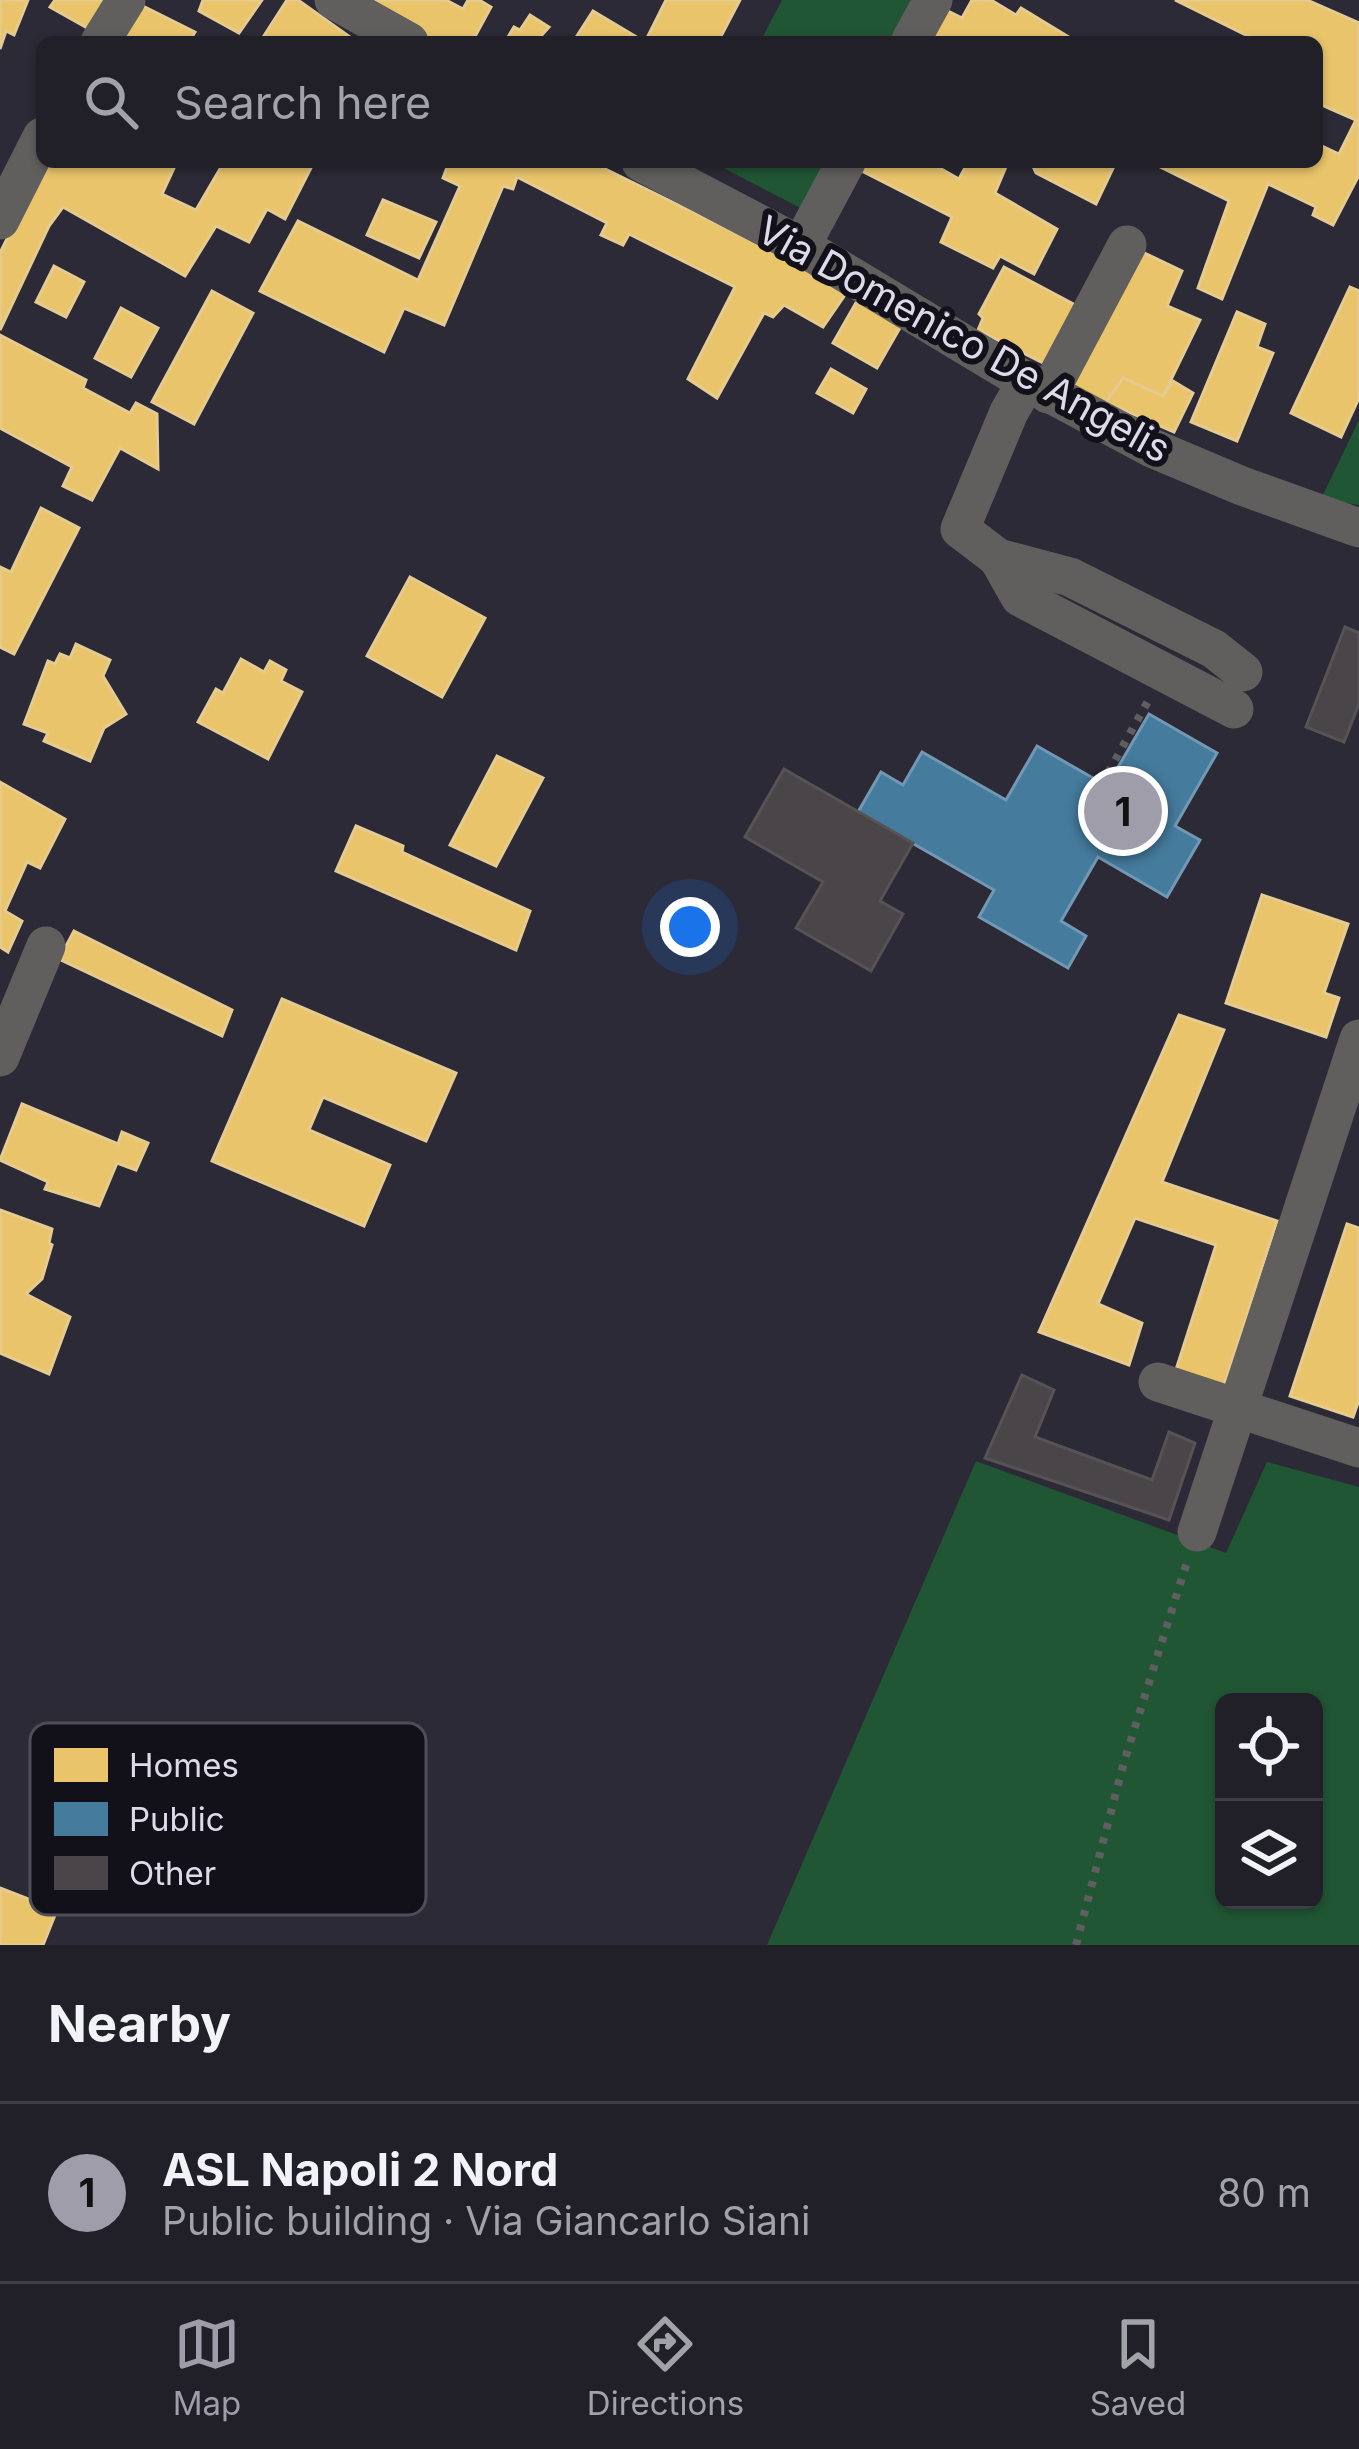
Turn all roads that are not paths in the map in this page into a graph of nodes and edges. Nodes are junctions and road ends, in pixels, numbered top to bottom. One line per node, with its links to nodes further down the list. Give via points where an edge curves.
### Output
1 (127, 0): 4 (street)
2 (334, 0): 5 (street)
3 (932, 0): 6 (street)
4 (104, 36)
5 (398, 36)
6 (913, 36)
7 (36, 149): 10 (street)
8 (652, 168): 12 (street, Via Domenico De Angelis)
9 (843, 168): 12 (street)
10 (0, 220)
11 (1126, 245): 13 (street)
12 (801, 246): 13 (street, Via Domenico De Angelis)
13 (1037, 388): 14 (street, Via Domenico De Angelis, via 1152,448); 15 (street, via 1009,412 960,529 998,557 1070,577 1214,649)
14 (1359, 528)
15 (1238, 691)
16 (46, 946): 18 (street)
17 (1359, 1039): 20 (street)
18 (0, 1057)
19 (1158, 1382): 20 (street)
20 (1236, 1408): 21 (street); 22 (street)
21 (1359, 1448)
22 (1196, 1532)

